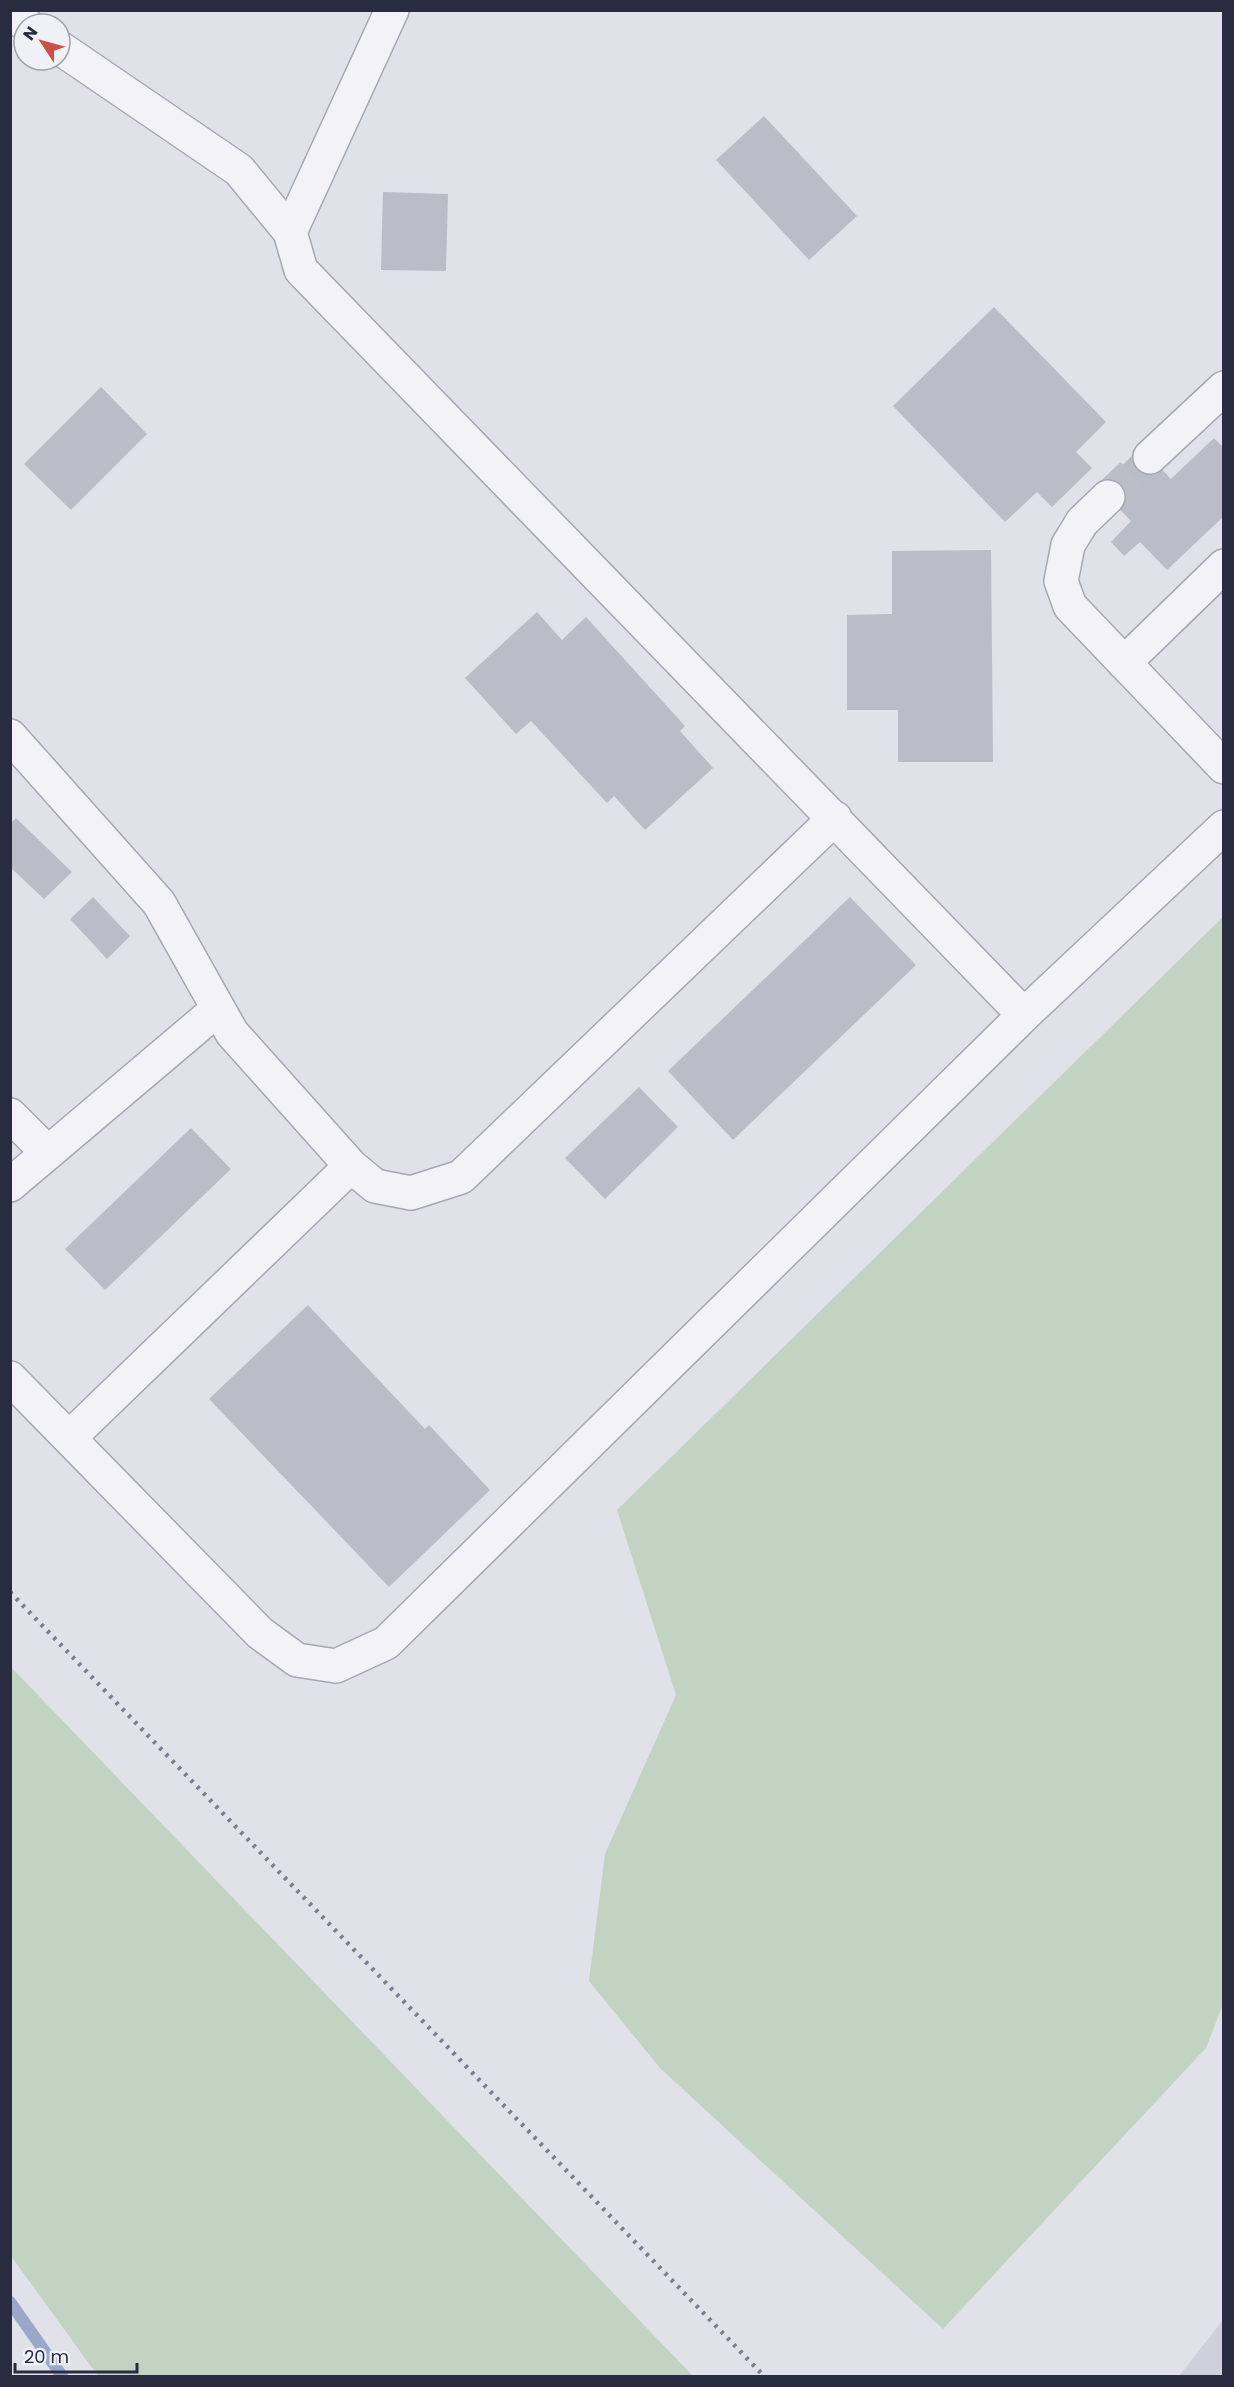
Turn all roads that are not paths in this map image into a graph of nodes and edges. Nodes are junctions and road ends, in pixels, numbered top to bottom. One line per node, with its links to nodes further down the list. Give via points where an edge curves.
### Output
1 (392, 10): 3 (lane)
2 (72, 56): 3 (lane, via 239,170)
3 (290, 232): 11 (lane, via 301,270)
4 (1224, 388): 5 (lane)
5 (1150, 457)
6 (1108, 497): 8 (lane, via 1082,522 1068,545 1060,581 1070,606)
7 (1224, 566): 8 (lane)
8 (1124, 663): 10 (lane)
9 (10, 736): 13 (lane, via 159,903)
10 (1224, 767)
11 (835, 818): 14 (lane); 17 (lane, via 461,1177 411,1193 375,1186)
12 (1224, 827): 14 (lane)
13 (218, 1009): 16 (lane); 17 (lane, via 232,1033)
14 (1024, 1015): 20 (lane, via 386,1643 336,1666 297,1660 260,1633)
15 (10, 1115): 16 (lane)
16 (48, 1153): 18 (lane)
17 (351, 1166): 20 (lane)
18 (10, 1185)
19 (10, 1378): 20 (lane)
20 (69, 1438)

